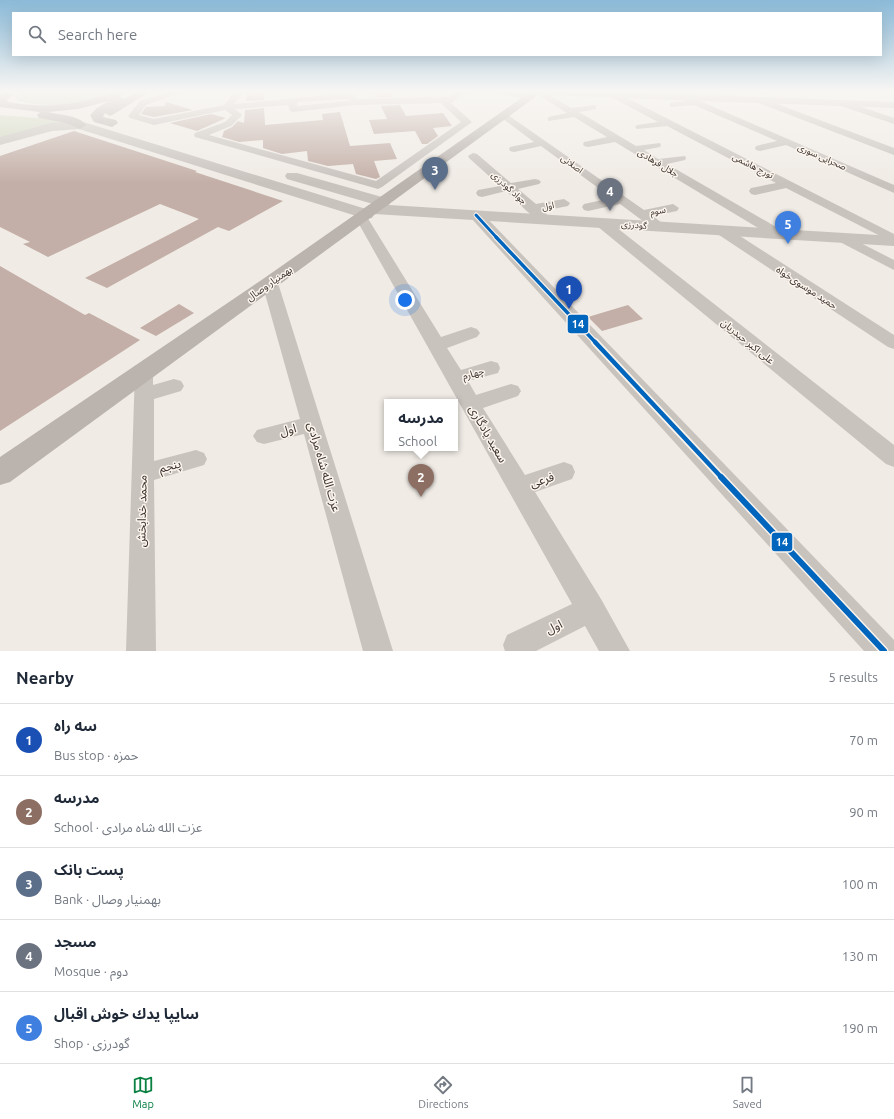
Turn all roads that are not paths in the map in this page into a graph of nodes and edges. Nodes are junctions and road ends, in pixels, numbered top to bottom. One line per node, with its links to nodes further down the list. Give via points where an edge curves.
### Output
1 (73, 122): 11 (main road)
2 (230, 122): 3 (street, via 199,135 378,185)
3 (466, 122)
4 (496, 122): 44 (main road, بهمنیار وصال)
5 (514, 122): 16 (street, اصلانی)
6 (594, 122): 13 (street, جلال فرهادی)
7 (742, 122): 15 (street, صحرایی سوری)
8 (830, 122): 25 (street)
9 (112, 123): 29 (street)
10 (668, 123): 12 (street); 23 (street, تورج هاشمی)
11 (80, 125): 14 (street, via 51,127); 32 (street)
12 (640, 127)
13 (616, 138): 17 (street); 21 (street, جلال فرهادی)
14 (0, 141)
15 (787, 142): 19 (street); 24 (street, صحرایی سوری)
16 (544, 144): 20 (street); 40 (street, اصلانی)
17 (588, 144)
18 (656, 145): 21 (street)
19 (760, 148)
20 (514, 149)
21 (634, 149): 30 (street, جلال فرهادی)
22 (743, 149): 23 (street)
23 (724, 152): 35 (street, تورج هاشمی)
24 (810, 152): 27 (street); 37 (street, صحرایی سوری)
25 (894, 152)
26 (473, 156): 36 (street, جواد گودرزی)
27 (795, 156)
28 (681, 158): 30 (street)
29 (235, 159): 31 (street); 32 (street)
30 (657, 162): 51 (street, جلال فرهادی)
31 (259, 166)
32 (216, 168): 44 (street)
33 (281, 172): 44 (street)
34 (535, 182): 36 (street)
35 (788, 184): 38 (street); 53 (street, تورج هاشمی)
36 (508, 187): 39 (street); 45 (street, جواد گودرزی)
37 (894, 189)
38 (755, 191)
39 (482, 193)
40 (623, 200): 42 (street); 46 (street, اصلانی)
41 (564, 203): 45 (street, اول)
42 (588, 207)
43 (674, 208): 46 (street, سوم)
44 (371, 210): 47 (street, گودرزی); 55 (main road, بهمنیار وصال); 58 (street, سعید یادگاری)
45 (538, 214): 47 (street, گودرزی); 48 (street, گودرزی)
46 (642, 214): 49 (street, اصلانی)
47 (476, 215): 76 (street)
48 (602, 223): 49 (street, گودرزی); 68 (street, علی اکبر حیدریان)
49 (660, 227): 50 (street, گودرزی)
50 (721, 230): 51 (street, گودرزی); 57 (street, حمید موسوی‌خواه)
51 (778, 234): 52 (street, گودرزی)
52 (843, 238): 53 (street, گودرزی); 54 (street)
53 (894, 240)
54 (894, 266)
55 (270, 284): 60 (main road, بهمنیار وصال); 66 (street, عزت الله شاه مرادی)
56 (471, 333): 58 (street)
57 (894, 343)
58 (436, 345): 61 (street, سعید یادگاری)
59 (491, 368): 61 (street, چهارم)
60 (144, 370): 64 (street, محمد خدابخش); 71 (main road, بهمنیار وصال)
61 (456, 378): 65 (street, سعید یادگاری)
62 (174, 386): 64 (street)
63 (511, 391): 65 (street)
64 (143, 395): 72 (street, محمد خدابخش)
65 (470, 404): 73 (street, سعید یادگاری)
66 (311, 424): 67 (street, اول); 78 (street, عزت الله شاه مرادی)
67 (264, 436)
68 (894, 458)
69 (196, 459): 72 (street, پنجم)
70 (564, 472): 73 (street, فرعی)
71 (0, 473)
72 (143, 473): 77 (street, محمد خدابخش)
73 (519, 487): 74 (street, سعید یادگاری)
74 (591, 609): 75 (street, اول); 79 (street, سعید یادگاری)
75 (517, 645)
76 (882, 650)
77 (141, 651)
78 (378, 651)
79 (616, 651)

